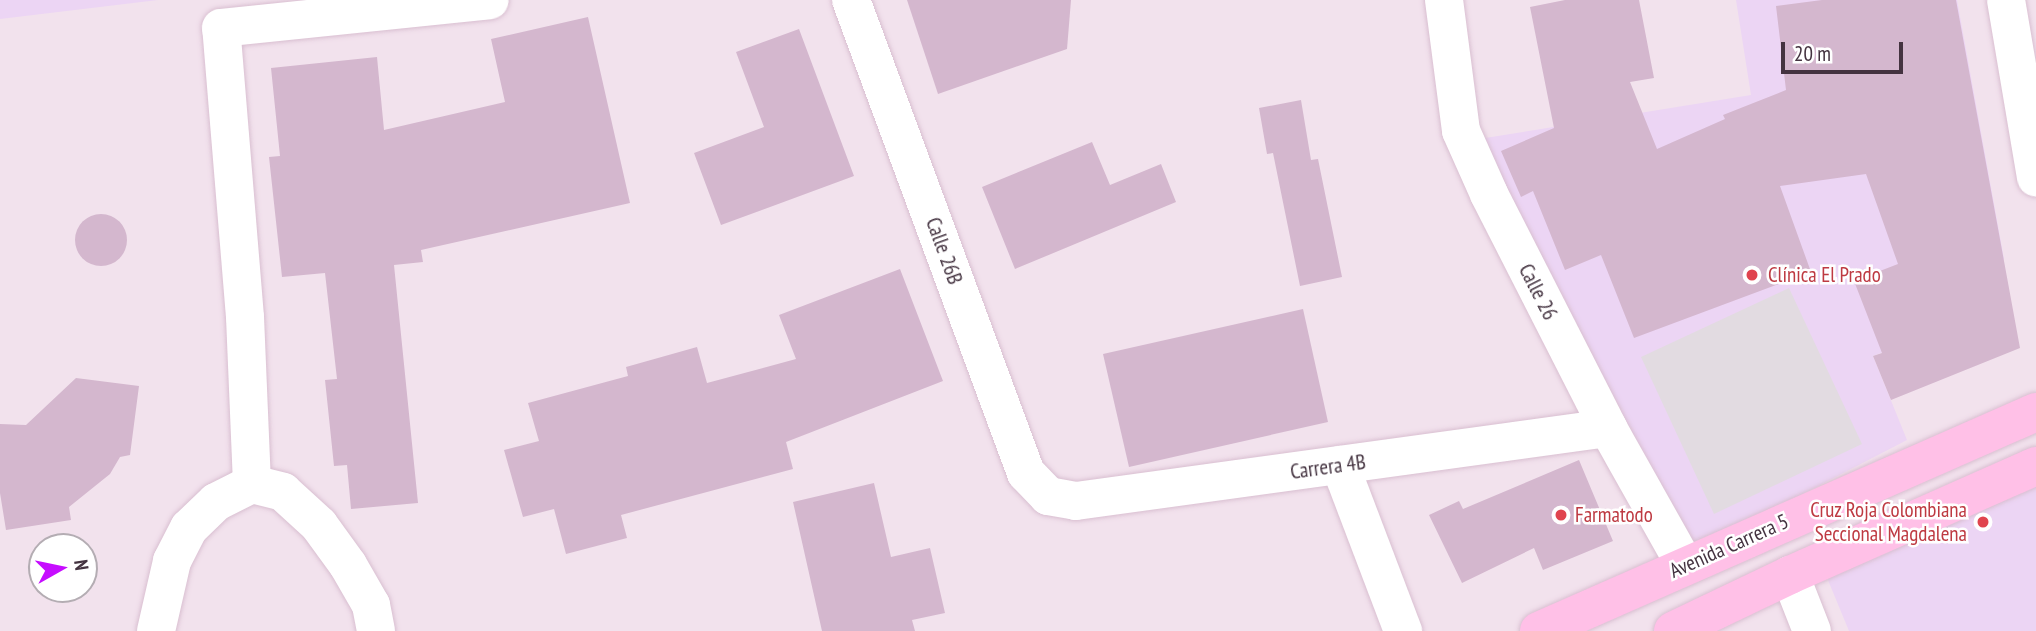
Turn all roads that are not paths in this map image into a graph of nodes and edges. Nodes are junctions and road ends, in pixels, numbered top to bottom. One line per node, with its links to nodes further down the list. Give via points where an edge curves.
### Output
1 (491, 0): 10 (street, via 221,28 245,317)
2 (851, 0): 11 (street, Calle 26B, via 1027,473)
3 (1444, 0): 7 (street, Calle 26, via 1461,131)
4 (2007, 0): 5 (street)
5 (2036, 177)
6 (2036, 412): 12 (street, Avenida Carrera 5)
7 (1608, 428): 8 (street, Carrera 4B); 12 (street, Calle 26)
8 (1340, 465): 11 (street, Carrera 4B, via 1076,501); 16 (street)
9 (2036, 466): 13 (street)
10 (252, 484): 14 (street, via 216,502 189,528 172,561); 15 (street, via 283,492 319,525 371,605)
11 (1048, 496)
12 (1685, 565): 17 (street, Avenida Carrera 5)
13 (1790, 575): 18 (street); 19 (street)
14 (156, 631)
15 (376, 631)
16 (1403, 631)
17 (1539, 631)
18 (1673, 631)
19 (1812, 631)

